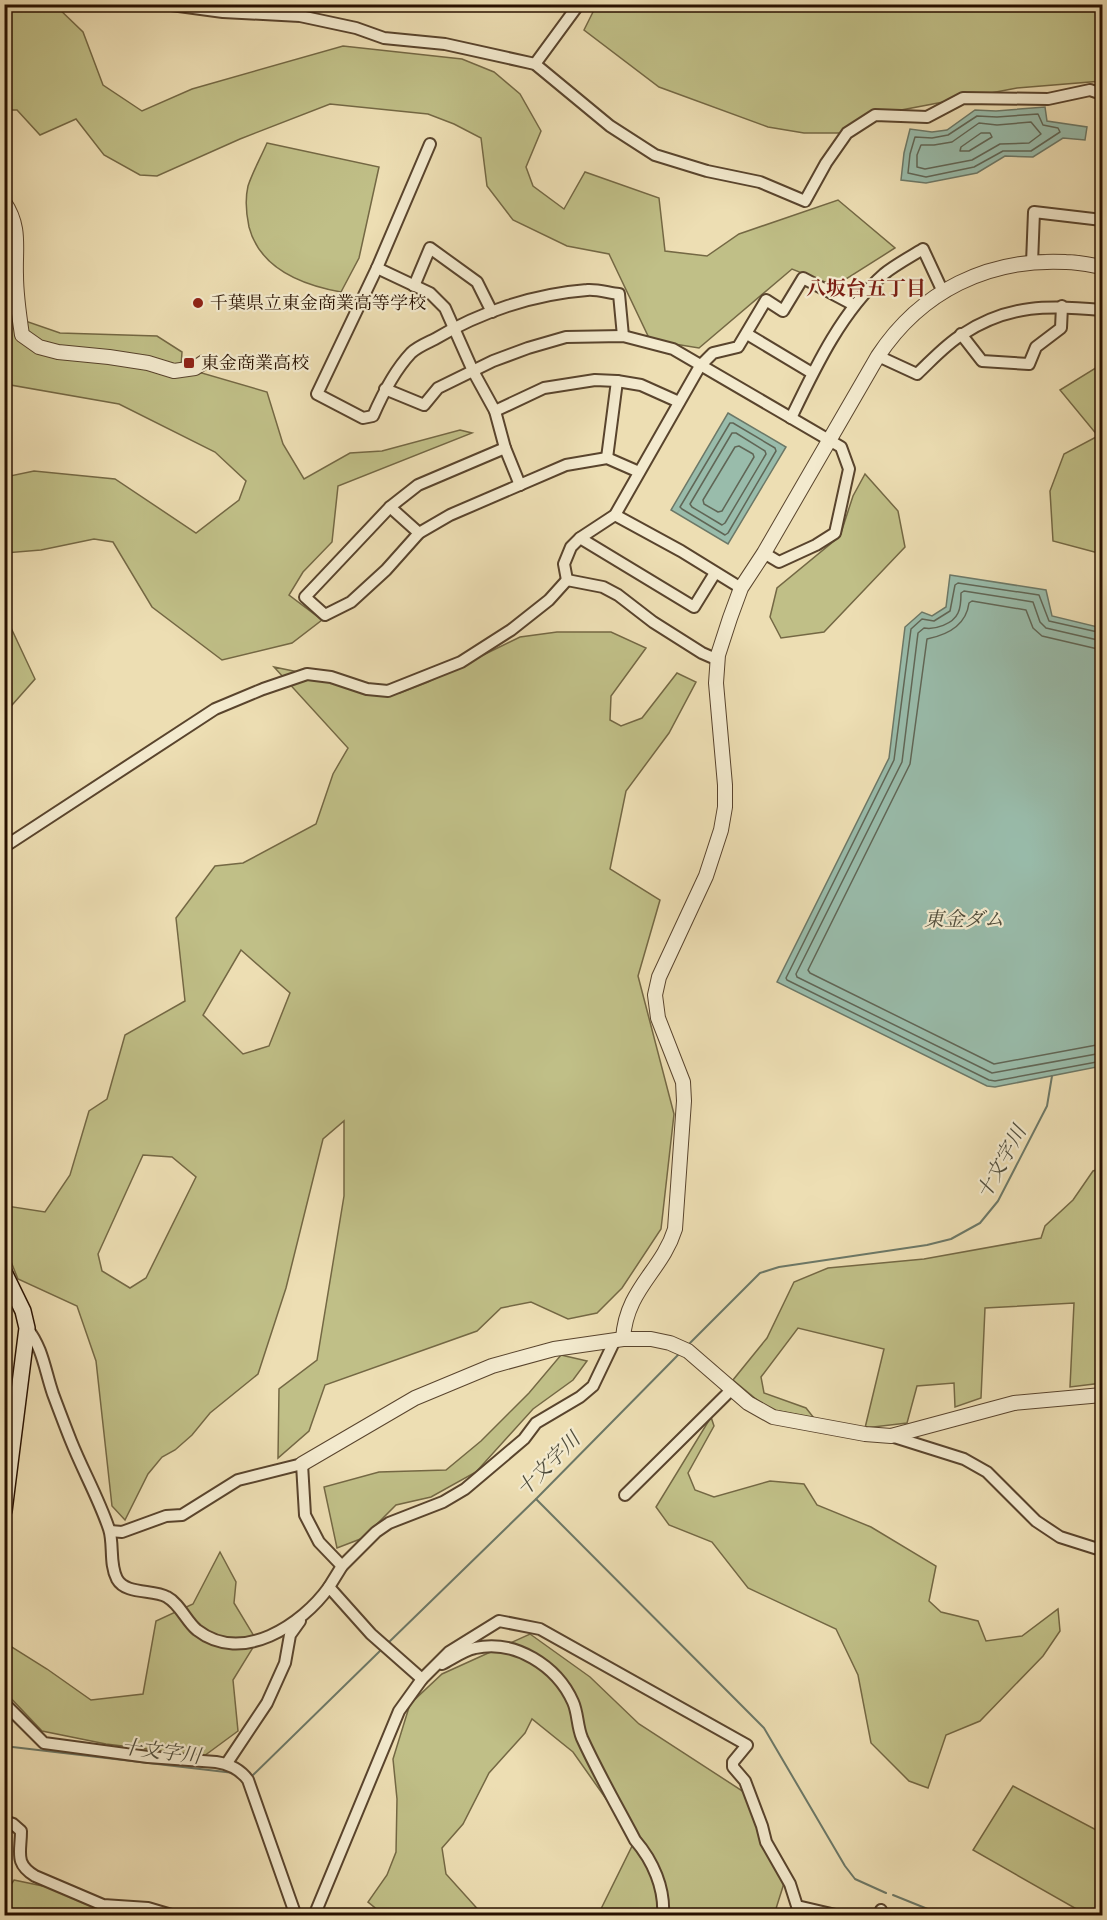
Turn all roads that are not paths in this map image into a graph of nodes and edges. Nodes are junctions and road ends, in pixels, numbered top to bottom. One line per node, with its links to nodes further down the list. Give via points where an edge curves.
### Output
1 (164, 4): 3 (street, via 300,16 384,38 445,44)
2 (579, 4): 3 (street)
3 (535, 64): 4 (street, via 610,126 655,155 760,182 805,201 847,132 875,115 927,117 963,98 1048,99 1090,90)
4 (1102, 94)
5 (430, 144): 10 (street)
6 (4, 202): 22 (street, via 16,228 22,335 39,347 58,352 148,363 174,372)
7 (1102, 220): 8 (street, via 1034,212)
8 (1032, 263): 9 (street); 12 (street, via 977,274)
9 (1102, 267)
10 (377, 268): 11 (street); 27 (street, via 317,394 363,418 373,416)
11 (414, 286): 16 (street, via 430,248 477,282); 17 (street, via 430,293 445,308)
12 (943, 292): 13 (street, via 923,249 884,274); 21 (street, via 892,334)
13 (854, 305): 18 (street, via 803,278 783,311 766,300); 25 (street)
14 (1062, 306): 15 (street); 19 (street, via 1014,310); 19 (street, via 1061,328 1035,347 1029,364 982,361)
15 (1102, 310)
16 (492, 312): 17 (street); 20 (street, via 539,297 590,289 619,294)
17 (453, 328): 24 (street); 27 (street, via 413,351)
18 (747, 334): 23 (street, via 738,347 713,352); 25 (street)
19 (961, 334): 21 (street, via 917,374)
20 (622, 336): 23 (street, via 672,349); 24 (street, via 566,337 493,360)
21 (878, 356): 31 (street)
22 (204, 362)
23 (700, 366): 28 (street); 30 (street)
24 (473, 371): 27 (street, via 438,388 424,405); 29 (street)
25 (812, 373): 30 (street)
26 (617, 381): 28 (street, via 641,385); 29 (street, via 594,380 544,388); 33 (street)
27 (385, 389)
28 (679, 402): 34 (street)
29 (495, 411): 32 (street)
30 (791, 418): 31 (street)
31 (828, 440): 40 (street); 40 (street, via 842,447 849,469 835,533 778,562)
32 (505, 448): 35 (street); 36 (street, via 418,485)
33 (607, 458): 34 (street); 35 (street, via 566,465)
34 (639, 471): 37 (street)
35 (520, 485): 38 (street)
36 (390, 507): 38 (street); 38 (street, via 305,597 325,615 351,602)
37 (615, 515): 39 (street); 41 (street)
38 (419, 533)
39 (580, 538): 41 (street, via 694,607); 42 (street, via 564,564)
40 (764, 553): 43 (street)
41 (715, 573): 43 (street)
42 (567, 580): 44 (street, via 603,587); 45 (street, via 511,630 461,662 388,691 307,674 215,709)
43 (741, 588): 44 (street)
44 (718, 660): 48 (street, via 717,707 725,785 721,830 706,876 659,977 655,995 658,1018 683,1082 675,1229 671,1242 634,1295)
45 (4, 847)
46 (4, 1272): 47 (main road)
47 (27, 1328): 54 (main road); 55 (street, via 37,1341 71,1441)
48 (619, 1339): 49 (street, via 670,1343 688,1351); 52 (street, via 554,1349 492,1366 415,1398); 57 (street, via 593,1386 580,1397 536,1424 465,1489 389,1523)
49 (732, 1389): 51 (street, via 772,1417); 53 (street)
50 (1102, 1395): 51 (street, via 1014,1403)
51 (891, 1436): 56 (street, via 964,1459 987,1472 1052,1532)
52 (302, 1464): 55 (street, via 238,1480 182,1515 166,1516 122,1532); 57 (street, via 305,1515 319,1542)
53 (625, 1495)
54 (4, 1512)
55 (110, 1531): 59 (street, via 117,1580 129,1588 168,1598 210,1638 246,1644 278,1632)
56 (1102, 1552)
57 (342, 1566): 58 (street)
58 (329, 1587): 59 (street); 61 (street, via 371,1634)
59 (306, 1612): 63 (street, via 290,1635 285,1663 267,1703)
60 (435, 1667): 61 (street); 68 (street, via 474,1648 491,1646 526,1654 542,1663 566,1688 592,1760 655,1871 663,1894); 69 (street, via 449,1652 499,1621 528,1625 747,1745 733,1767 745,1781 765,1842 790,1884 797,1906)
61 (422, 1679): 67 (street, via 399,1711)
62 (4, 1703): 63 (street, via 44,1743)
63 (227, 1763): 66 (street, via 248,1780)
64 (4, 1821): 65 (street, via 21,1831 19,1860 35,1876 103,1905 148,1908)
65 (175, 1916)
66 (296, 1916)
67 (314, 1916)
68 (663, 1916)
69 (840, 1916)

